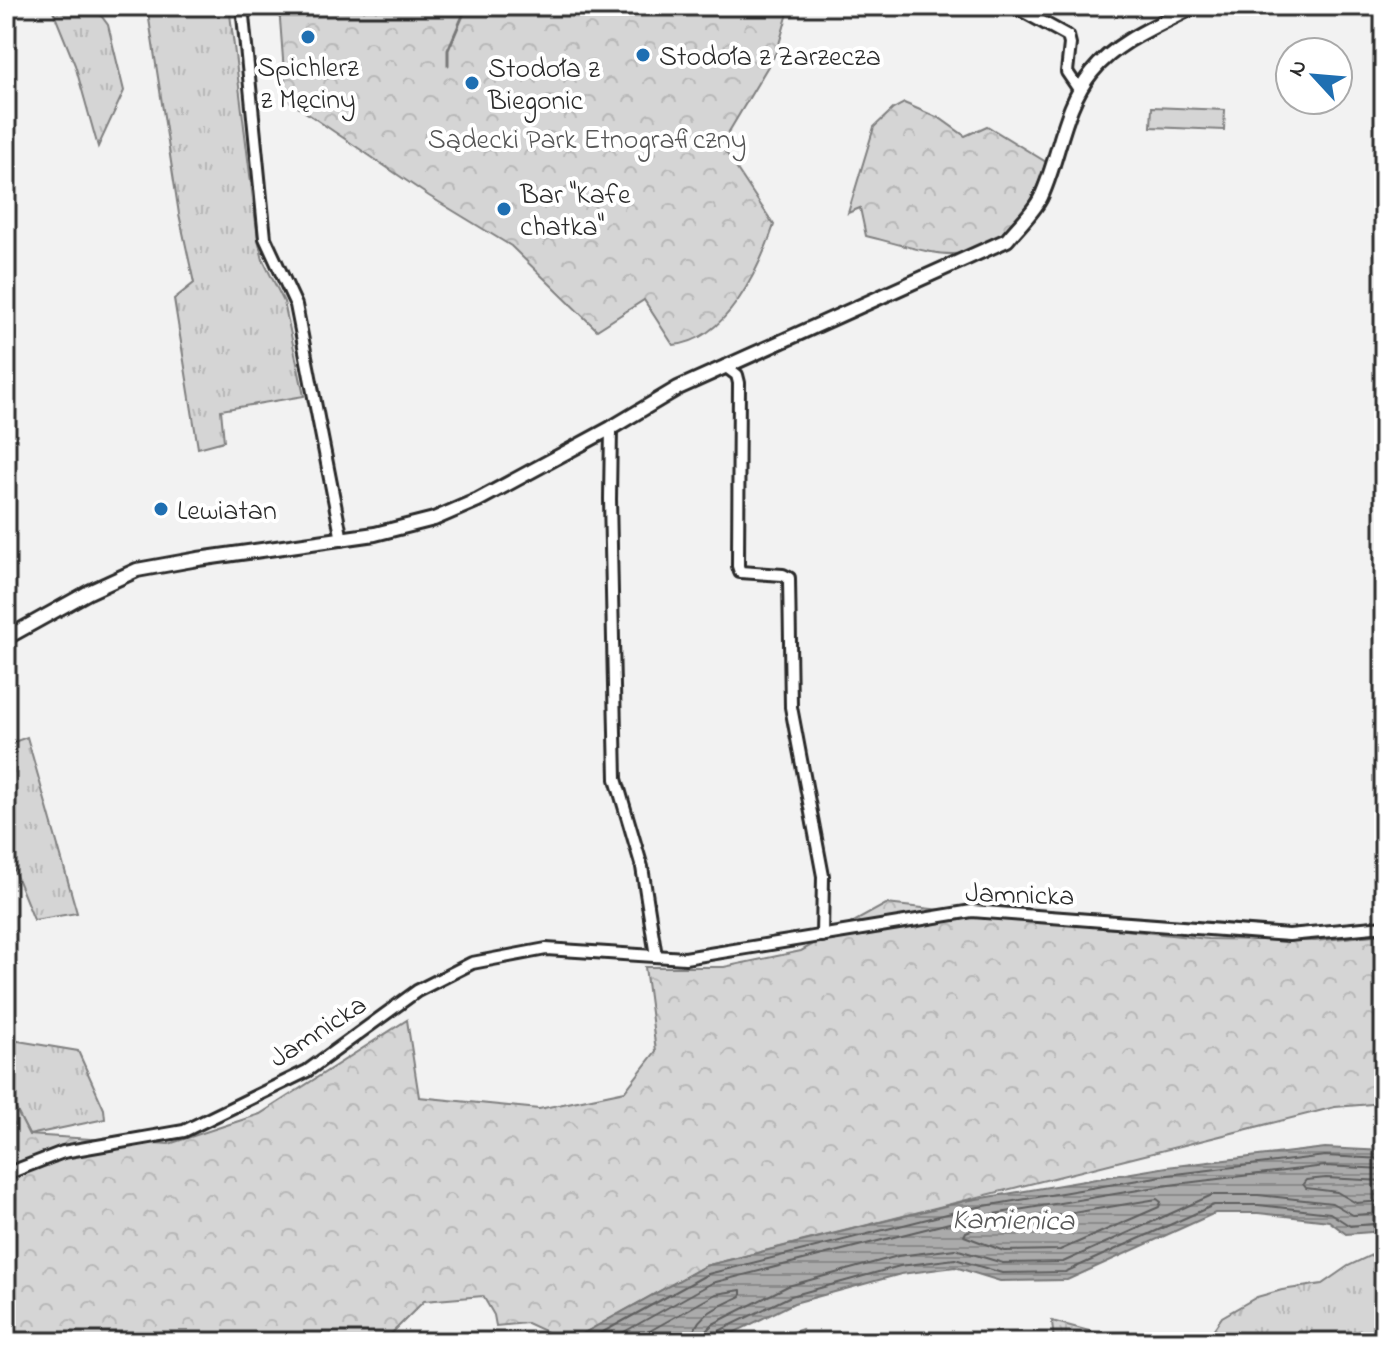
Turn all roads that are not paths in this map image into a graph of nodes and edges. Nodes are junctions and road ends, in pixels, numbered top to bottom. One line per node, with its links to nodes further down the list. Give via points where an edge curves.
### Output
1 (242, 6): 7 (street, via 265,238 296,305)
2 (1013, 6): 4 (street, via 1068,36 1067,72)
3 (1195, 6): 4 (street, via 1122,44)
4 (1080, 91): 5 (street, via 1040,200 1007,240)
5 (725, 366): 6 (street); 10 (street, via 739,383 738,566 740,572 789,578 791,707 823,876)
6 (611, 428): 7 (street, via 434,519); 11 (street, via 616,779 642,867)
7 (342, 540): 8 (street, via 137,570)
8 (6, 638)
9 (1384, 926): 10 (street, Jamnicka, via 1289,935 972,911)
10 (822, 936): 11 (street, Jamnicka, via 685,958)
11 (656, 956): 12 (street, Jamnicka, via 546,949 472,963 417,991 307,1071 184,1131 63,1152)
12 (6, 1174)

